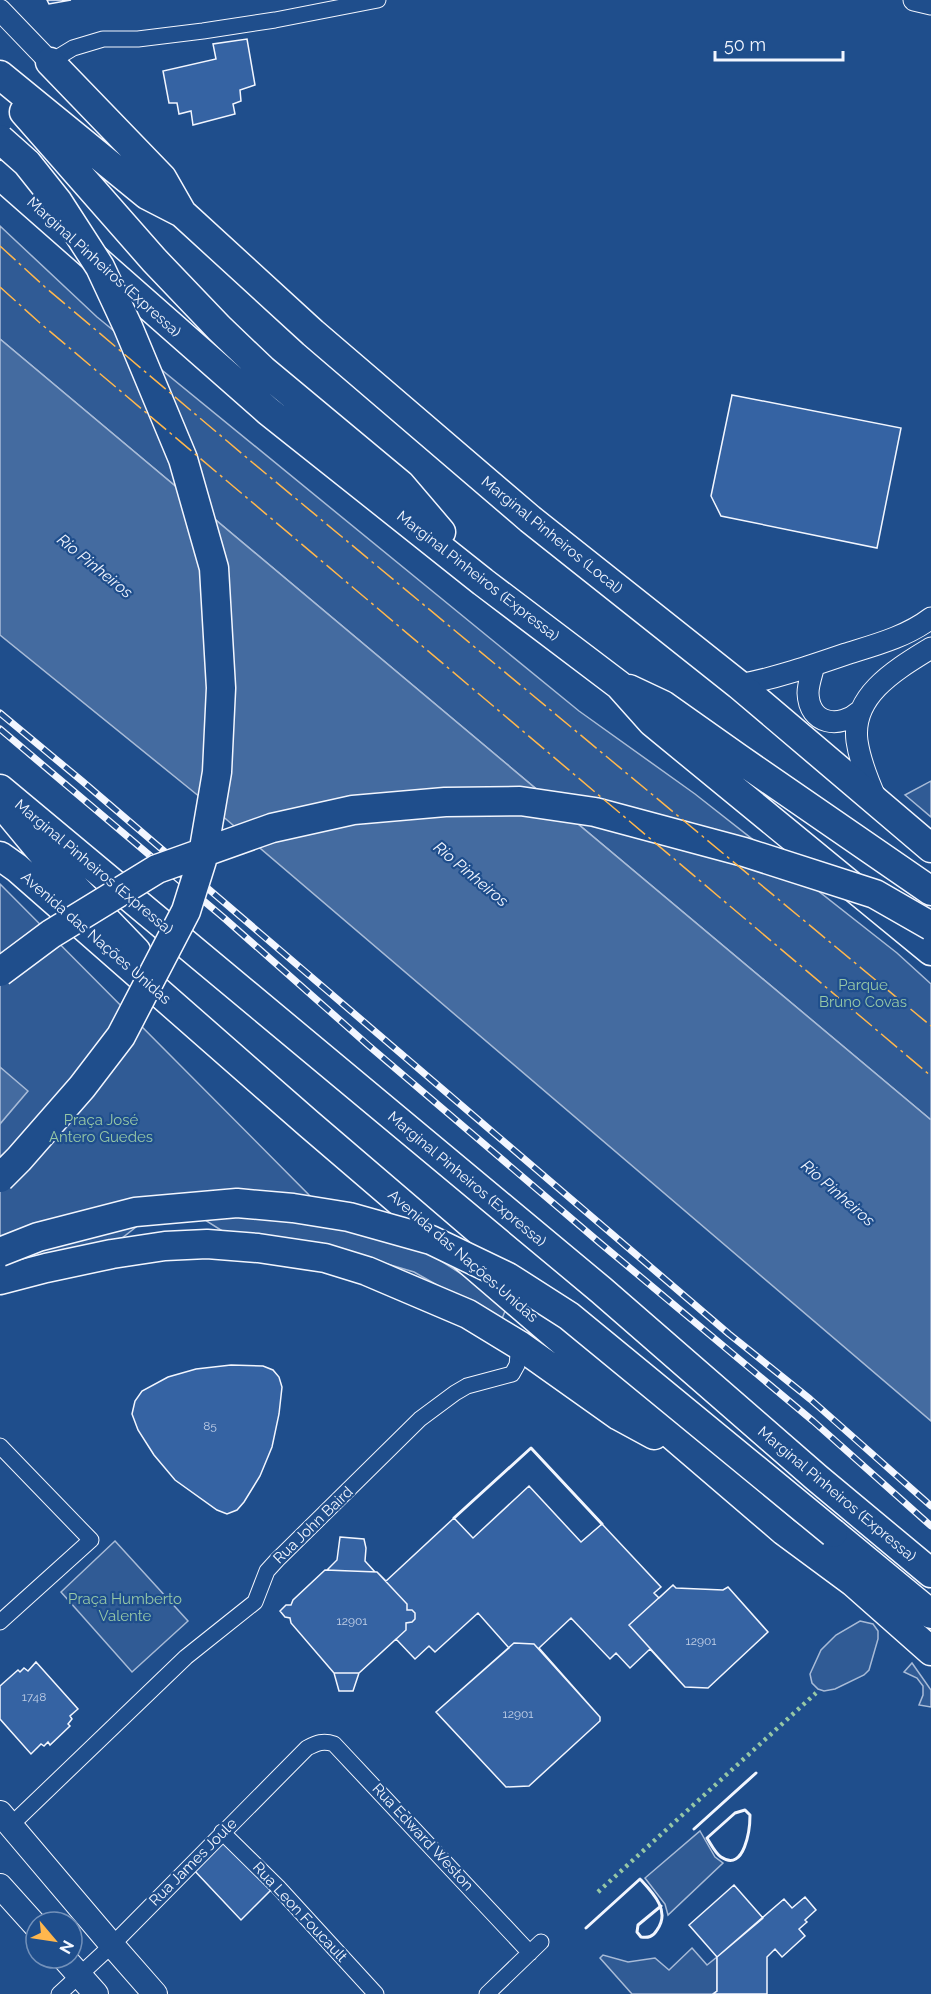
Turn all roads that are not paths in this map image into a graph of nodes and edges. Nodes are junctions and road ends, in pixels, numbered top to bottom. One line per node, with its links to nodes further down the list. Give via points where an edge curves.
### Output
1 (378, 0): 5 (street, via 203,32 103,39 73,48)
2 (914, 0): 3 (street)
3 (931, 4)
4 (0, 10): 5 (street)
5 (50, 62): 9 (highway, via 162,178)
6 (8, 81): 9 (highway, via 147,195); 10 (highway, via 24,111 154,260 263,370 401,485)
7 (0, 139): 27 (highway, bridge, via 27,163 58,202 100,267 183,459 214,568 221,688 217,772 202,860 186,911 121,1036 82,1087)
8 (0, 175): 10 (highway, Marginal Pinheiros (Expressa), via 268,411)
9 (182, 213): 15 (highway, Marginal Pinheiros (Local), via 313,333 530,519)
10 (483, 582): 14 (highway, Marginal Pinheiros (Expressa))
11 (931, 618): 13 (street, via 890,640)
12 (931, 648): 16 (street, via 882,682)
13 (814, 665): 15 (street); 16 (street, via 808,693 816,714 838,723)
14 (619, 685): 22 (highway, via 663,705); 24 (highway, Marginal Pinheiros (Expressa), via 652,722)
15 (739, 685): 18 (highway, Marginal Pinheiros (Local))
16 (860, 711): 18 (street, via 857,742)
17 (0, 789): 33 (highway, Marginal Pinheiros (Expressa), via 592,1282)
18 (876, 800): 20 (highway, Marginal Pinheiros (Local))
19 (0, 801): 26 (highway, via 42,853)
20 (931, 848)
21 (0, 856): 26 (highway, Avenida das Nações Unidas)
22 (931, 891)
23 (931, 926): 25 (highway, bridge, via 875,894 744,852 596,812 520,801 445,802 353,810 272,828 157,869 51,934)
24 (931, 951)
25 (0, 972)
26 (230, 1055): 32 (highway, Avenida das Nações Unidas)
27 (0, 1178)
28 (0, 1252): 34 (highway, bridge, via 38,1237 135,1212 237,1203 349,1217 431,1240 508,1277 569,1316)
29 (0, 1280): 30 (highway, via 165,1246 258,1248 325,1258 367,1271 468,1314)
30 (519, 1345): 32 (highway, via 619,1416); 38 (street, Rua John Baird, via 512,1374 468,1386 420,1419 272,1565 255,1602 186,1657)
31 (0, 1446): 35 (street, via 91,1540)
32 (704, 1462): 36 (highway, Avenida das Nações Unidas, via 784,1531 853,1582)
33 (931, 1573)
34 (931, 1614)
35 (0, 1622)
36 (931, 1651)
37 (307, 1748): 39 (street, Rua James Joule); 50 (street, Rua Edward Weston, via 318,1742 334,1744 536,1948)
38 (6, 1819): 42 (main road)
39 (222, 1832): 42 (street, Rua James Joule); 49 (street, Rua Leon Foucault)
40 (0, 1886): 41 (main road)
41 (24, 1913)
42 (111, 1946): 43 (street, Rua James Joule); 48 (main road)
43 (84, 1960)
44 (70, 1970): 46 (street, Rua James Joule)
45 (75, 1970): 47 (main road)
46 (59, 1994)
47 (96, 1994)
48 (155, 1994)
49 (376, 1994)
50 (488, 1994)

